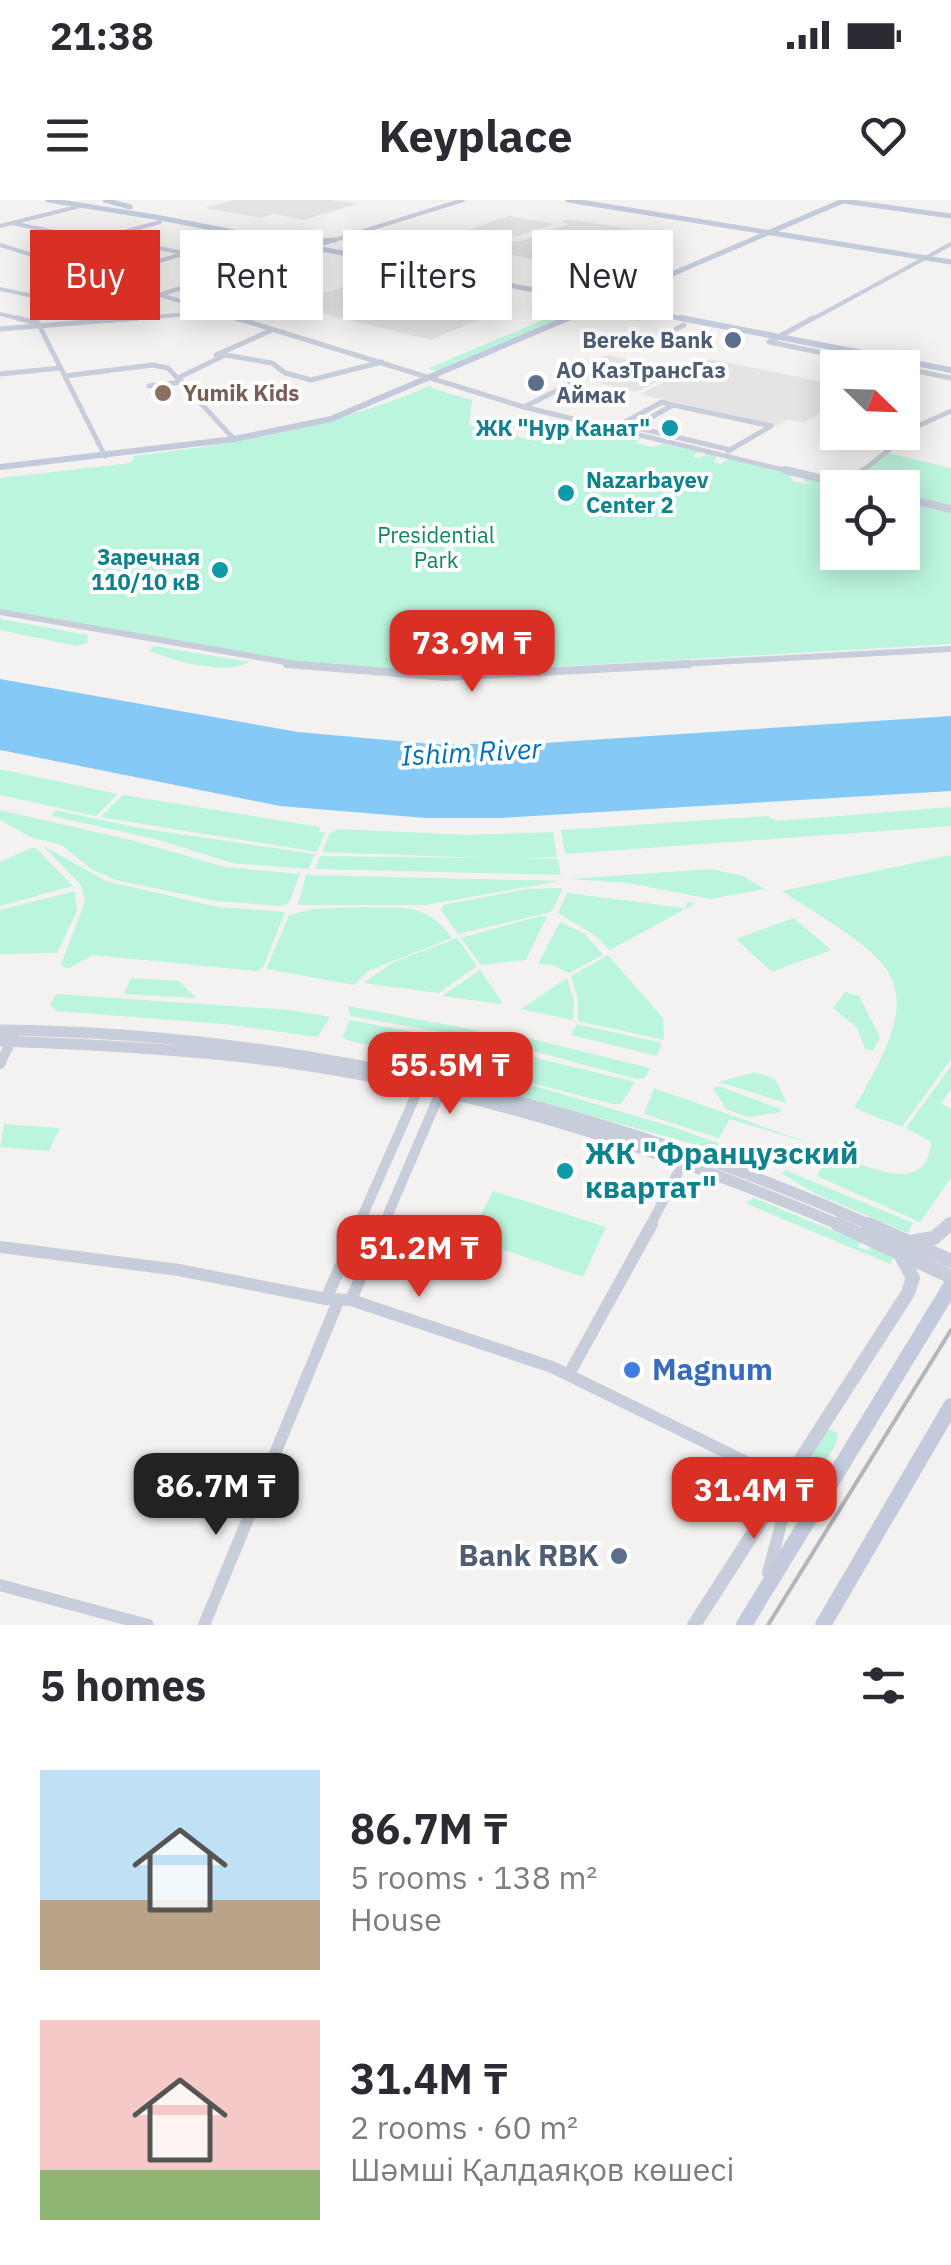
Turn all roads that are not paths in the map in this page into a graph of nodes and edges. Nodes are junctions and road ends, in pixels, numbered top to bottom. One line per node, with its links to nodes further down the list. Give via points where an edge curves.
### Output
1 (50, 200): 8 (main road)
2 (463, 200): 18 (street)
3 (824, 200): 7 (street)
4 (843, 200): 7 (main road); 9 (main road)
5 (108, 201): 8 (main road, via 113,205); 16 (main road)
6 (567, 201): 17 (main road)
7 (830, 206): 17 (main road)
8 (83, 207): 11 (street); 15 (main road)
9 (951, 216)
10 (160, 222): 14 (street)
11 (12, 223): 12 (street); 13 (street)
12 (0, 226)
13 (45, 230)
14 (131, 230)
15 (220, 230)
16 (237, 230)
17 (769, 233): 27 (main road); 29 (main road)
18 (334, 240): 19 (main road); 20 (street); 24 (main road)
19 (323, 241)
20 (323, 243)
21 (0, 244): 26 (street)
22 (951, 244): 27 (street)
23 (323, 248): 24 (main road)
24 (334, 250): 25 (main road); 31 (main road)
25 (323, 251)
26 (30, 254)
27 (926, 258): 28 (main road); 47 (street)
28 (951, 262)
29 (673, 274)
30 (180, 288): 33 (street)
31 (532, 288)
32 (0, 289): 34 (street)
33 (161, 294): 35 (street)
34 (30, 296)
35 (180, 301)
36 (0, 314): 42 (street)
37 (673, 314): 47 (main road)
38 (673, 316): 47 (main road)
39 (83, 320): 42 (street)
40 (239, 320): 46 (street)
41 (568, 320): 58 (main road)
42 (38, 323): 44 (street); 51 (street)
43 (684, 325): 45 (street)
44 (0, 328)
45 (676, 329)
46 (272, 330): 49 (street); 50 (street)
47 (779, 336): 48 (street, via 768,342); 55 (main road)
48 (820, 352)
49 (212, 358): 50 (street, via 258,360 311,380); 53 (street)
50 (382, 362): 58 (street)
51 (62, 368): 56 (street); 57 (street)
52 (170, 370): 53 (street); 57 (street, via 153,365); 59 (street)
53 (195, 370): 59 (street)
54 (920, 370): 55 (street)
55 (951, 372)
56 (0, 374)
57 (65, 376): 71 (street)
58 (433, 378): 63 (street); 68 (main road, via 331,419)
59 (180, 380): 61 (street); 68 (street)
60 (576, 381): 63 (street)
61 (149, 386)
62 (673, 405): 65 (street); 66 (street, via 662,402); 69 (street, via 771,426)
63 (524, 406): 66 (street)
64 (951, 411): 73 (street, via 920,425)
65 (634, 426): 67 (street); 69 (street)
66 (612, 428): 67 (street)
67 (624, 432): 70 (street)
68 (234, 439): 71 (main road)
69 (731, 450): 70 (street)
70 (721, 454): 74 (street)
71 (105, 456): 72 (main road)
72 (0, 468)
73 (863, 470)
74 (820, 478)
75 (920, 502): 76 (street)
76 (951, 510)
77 (0, 612): 78 (street, via 295,665 446,677)
78 (951, 649)
79 (0, 1030): 80 (street)
80 (9, 1037): 81 (street); 82 (street, via 206,1053)
81 (0, 1064)
82 (421, 1083): 83 (street); 91 (street)
83 (443, 1088): 84 (street); 91 (street)
84 (686, 1157): 86 (street); 92 (street)
85 (951, 1223): 86 (street, via 924,1242)
86 (892, 1240): 88 (street); 89 (street); 94 (street, via 912,1284)
87 (0, 1247): 91 (street)
88 (951, 1261)
89 (951, 1277)
90 (951, 1286): 96 (main road)
91 (339, 1299): 92 (street); 98 (street)
92 (570, 1374): 94 (street, via 772,1472)
93 (951, 1406): 101 (main road)
94 (787, 1486): 96 (street); 99 (street)
95 (0, 1585): 97 (street)
96 (762, 1598): 100 (main road)
97 (148, 1625)
98 (204, 1625)
99 (694, 1625)
100 (744, 1625)
101 (823, 1625)

